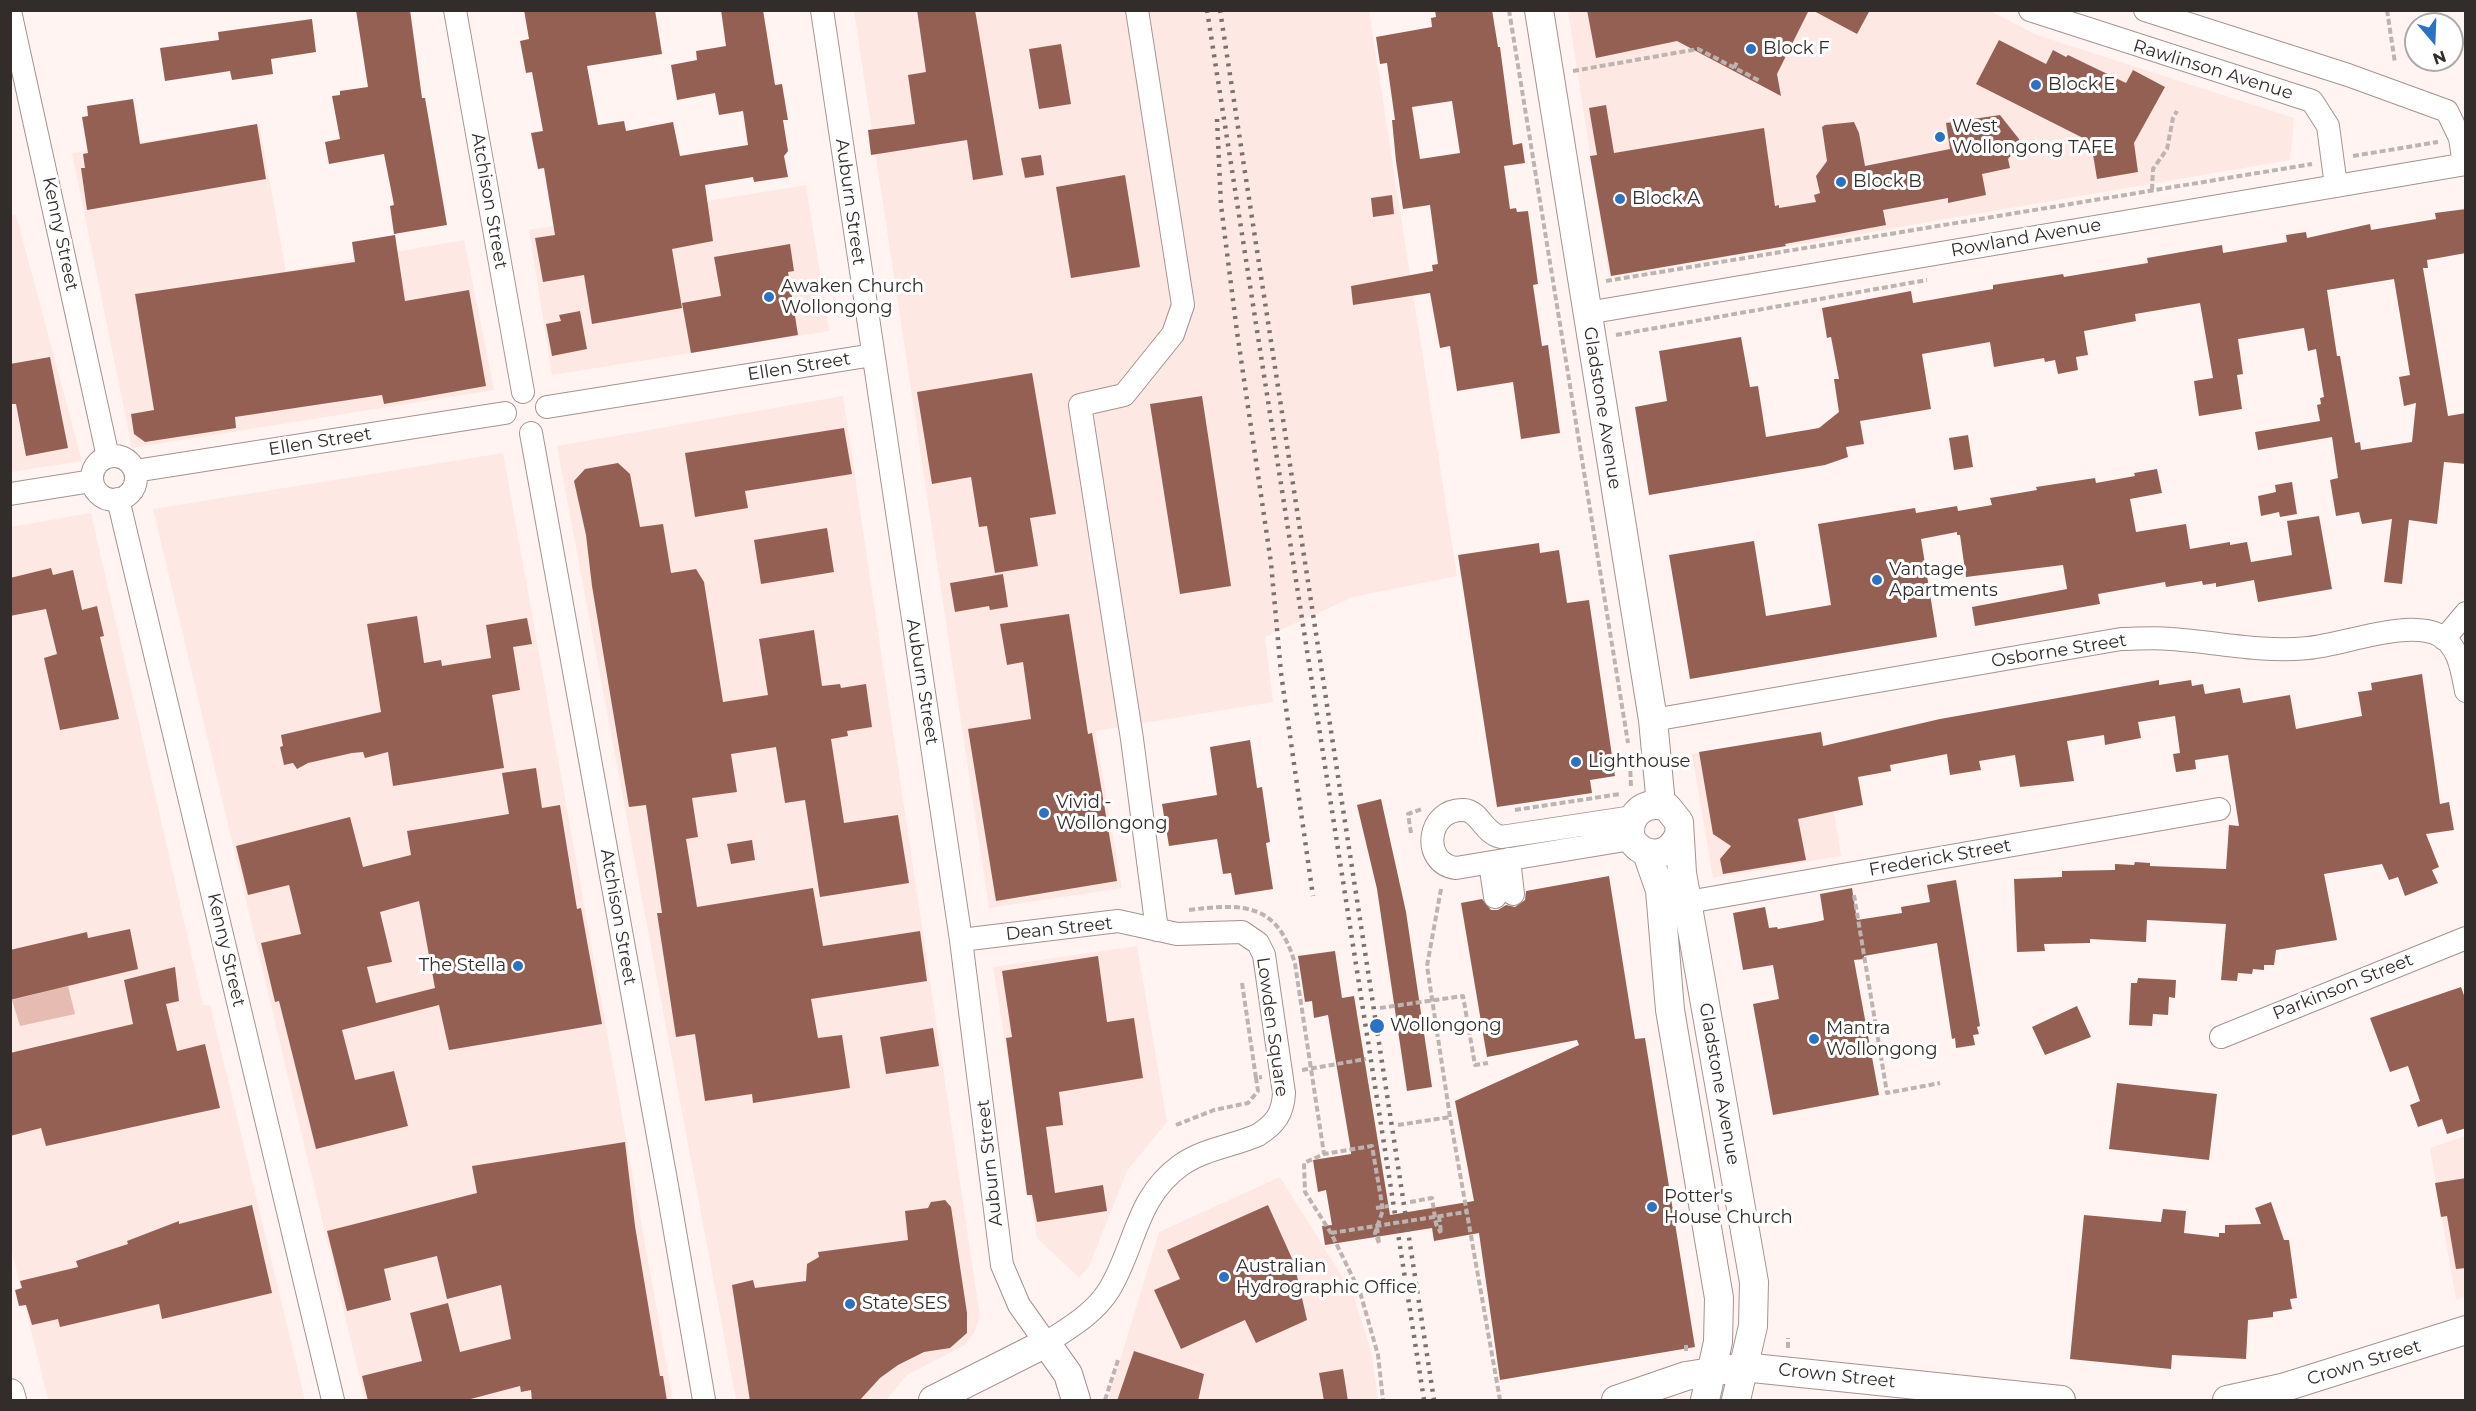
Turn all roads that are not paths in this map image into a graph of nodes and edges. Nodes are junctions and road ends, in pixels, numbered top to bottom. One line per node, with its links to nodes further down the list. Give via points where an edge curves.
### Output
1 (455, 10): 12 (street, Atchison Street)
2 (822, 10): 11 (street, Auburn Street)
3 (1137, 10): 32 (street, via 1183,305 1173,334 1124,395 1080,405)
4 (1539, 10): 10 (main road, Gladstone Avenue)
5 (2030, 10): 9 (street, Rawlinson Avenue, via 2312,101 2328,126)
6 (2145, 10): 8 (street, Rawlinson Avenue, via 2447,111 2460,138)
7 (10, 11): 16 (street, Kenny Street)
8 (2465, 164): 9 (street, Rowland Avenue)
9 (2336, 186): 10 (street, Rowland Avenue)
10 (1587, 314): 24 (main road, Gladstone Avenue)
11 (873, 355): 13 (street, Ellen Street); 34 (street, Auburn Street)
12 (523, 392): 13 (street, via 538,394); 14 (street, via 512,396)
13 (547, 407): 15 (street, via 544,425)
14 (505, 413): 15 (street, via 512,429); 17 (street, Ellen Street)
15 (531, 433): 44 (street, Atchison Street)
16 (108, 457): 17 (street, via 125,459); 18 (street, via 94,468)
17 (135, 471): 20 (street, via 134,486)
18 (92, 482): 19 (street); 20 (street, via 99,494)
19 (10, 494)
20 (118, 499): 43 (street, Kenny Street)
21 (2466, 613): 22 (street)
22 (2444, 639): 23 (street, via 2453,647); 24 (street, Osborne Street, via 2422,630 2269,651 2170,639 2121,639)
23 (2466, 691)
24 (1653, 720): 25 (main road, Gladstone Avenue)
25 (1661, 805): 27 (main road, via 1676,816); 28 (main road, via 1645,806)
26 (2219, 809): 31 (street, Frederick Street, via 1850,873)
27 (1679, 835): 28 (main road, via 1676,843 1663,853); 31 (main road, Gladstone Avenue)
28 (1637, 836): 29 (street); 29 (street, via 1506,837 1487,830 1475,815 1465,810 1447,814 1438,821 1432,844 1445,865 1462,867); 31 (main road, Gladstone Avenue)
29 (1499, 861): 30 (street)
30 (1504, 895)
31 (1674, 899): 38 (main road, Gladstone Avenue, via 1754,1282 1753,1326); 39 (main road, Gladstone Avenue, via 1670,1010 1719,1298 1720,1326)
32 (1157, 930): 34 (street, Dean Street, via 1118,921); 37 (street, Lowden Square, via 1189,934 1242,932 1258,943 1265,962 1284,1093 1281,1114 1258,1135 1193,1158 1164,1181 1143,1209 1118,1275 1102,1300)
33 (2466, 938): 35 (street, Parkinson Street)
34 (961, 940): 37 (street, Auburn Street, via 1002,1265 1019,1305)
35 (2221, 1037)
36 (2466, 1330): 51 (main road, Crown Street)
37 (1046, 1343): 45 (main road); 46 (main road, via 1068,1374)
38 (1743, 1367): 39 (main road, Crown Street); 49 (main road, Gladstone Avenue); 50 (main road, Crown Street)
39 (1711, 1370): 41 (main road, Crown Street); 48 (main road, Gladstone Avenue)
40 (10, 1393): 42 (main road)
41 (1625, 1397): 47 (main road, via 1651,1394)
42 (12, 1401)
43 (333, 1401)
44 (704, 1401)
45 (933, 1401)
46 (1076, 1401)
47 (1664, 1401)
48 (1705, 1401)
49 (1736, 1401)
50 (2061, 1401)
51 (2228, 1401)

